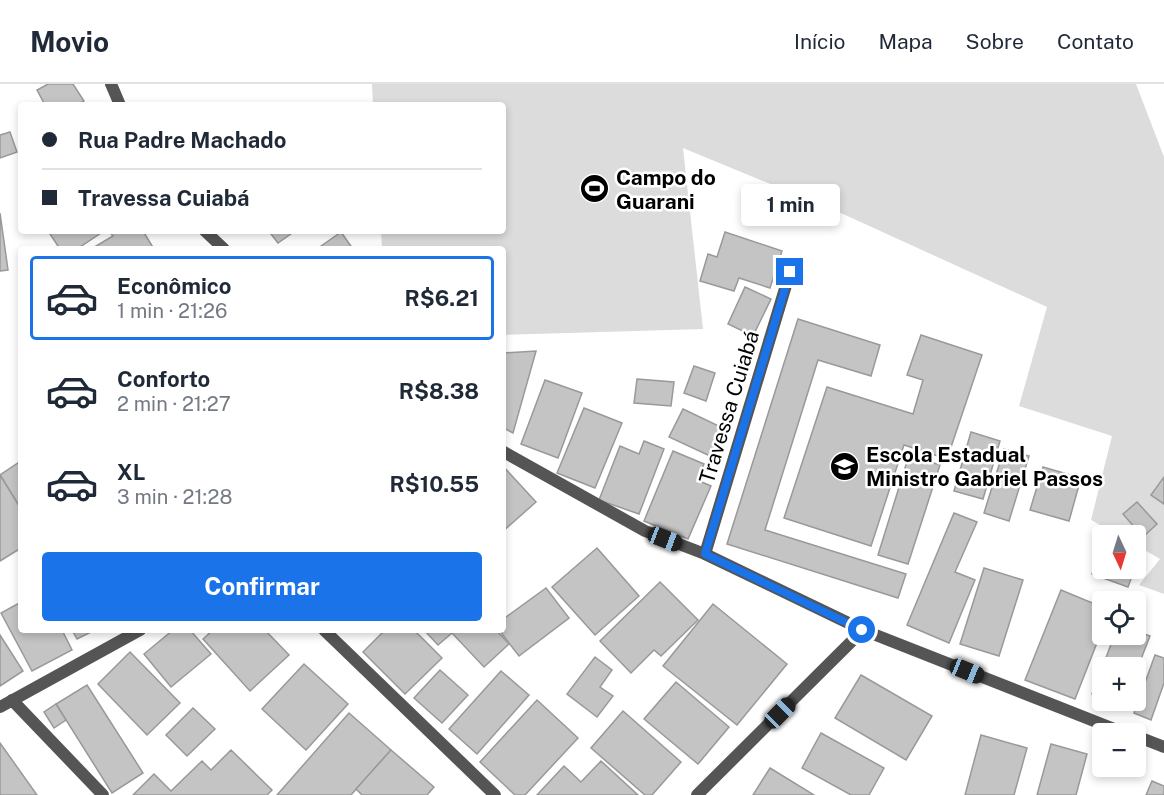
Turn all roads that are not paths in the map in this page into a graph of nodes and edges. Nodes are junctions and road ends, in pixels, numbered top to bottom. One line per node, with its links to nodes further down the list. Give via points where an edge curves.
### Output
1 (111, 84): 2 (street)
2 (119, 102)
3 (208, 234): 4 (street)
4 (221, 246)
5 (790, 272): 7 (street, Travessa Cuiabá)
6 (506, 453): 7 (street, via 645,531)
7 (705, 554): 8 (street)
8 (862, 630): 13 (street); 18 (street)
9 (135, 633): 11 (street)
10 (327, 633): 17 (street)
11 (12, 700): 12 (street); 16 (street)
12 (0, 707)
13 (1099, 723)
14 (1146, 740): 15 (street)
15 (1164, 747)
16 (104, 795)
17 (495, 795)
18 (697, 795)

